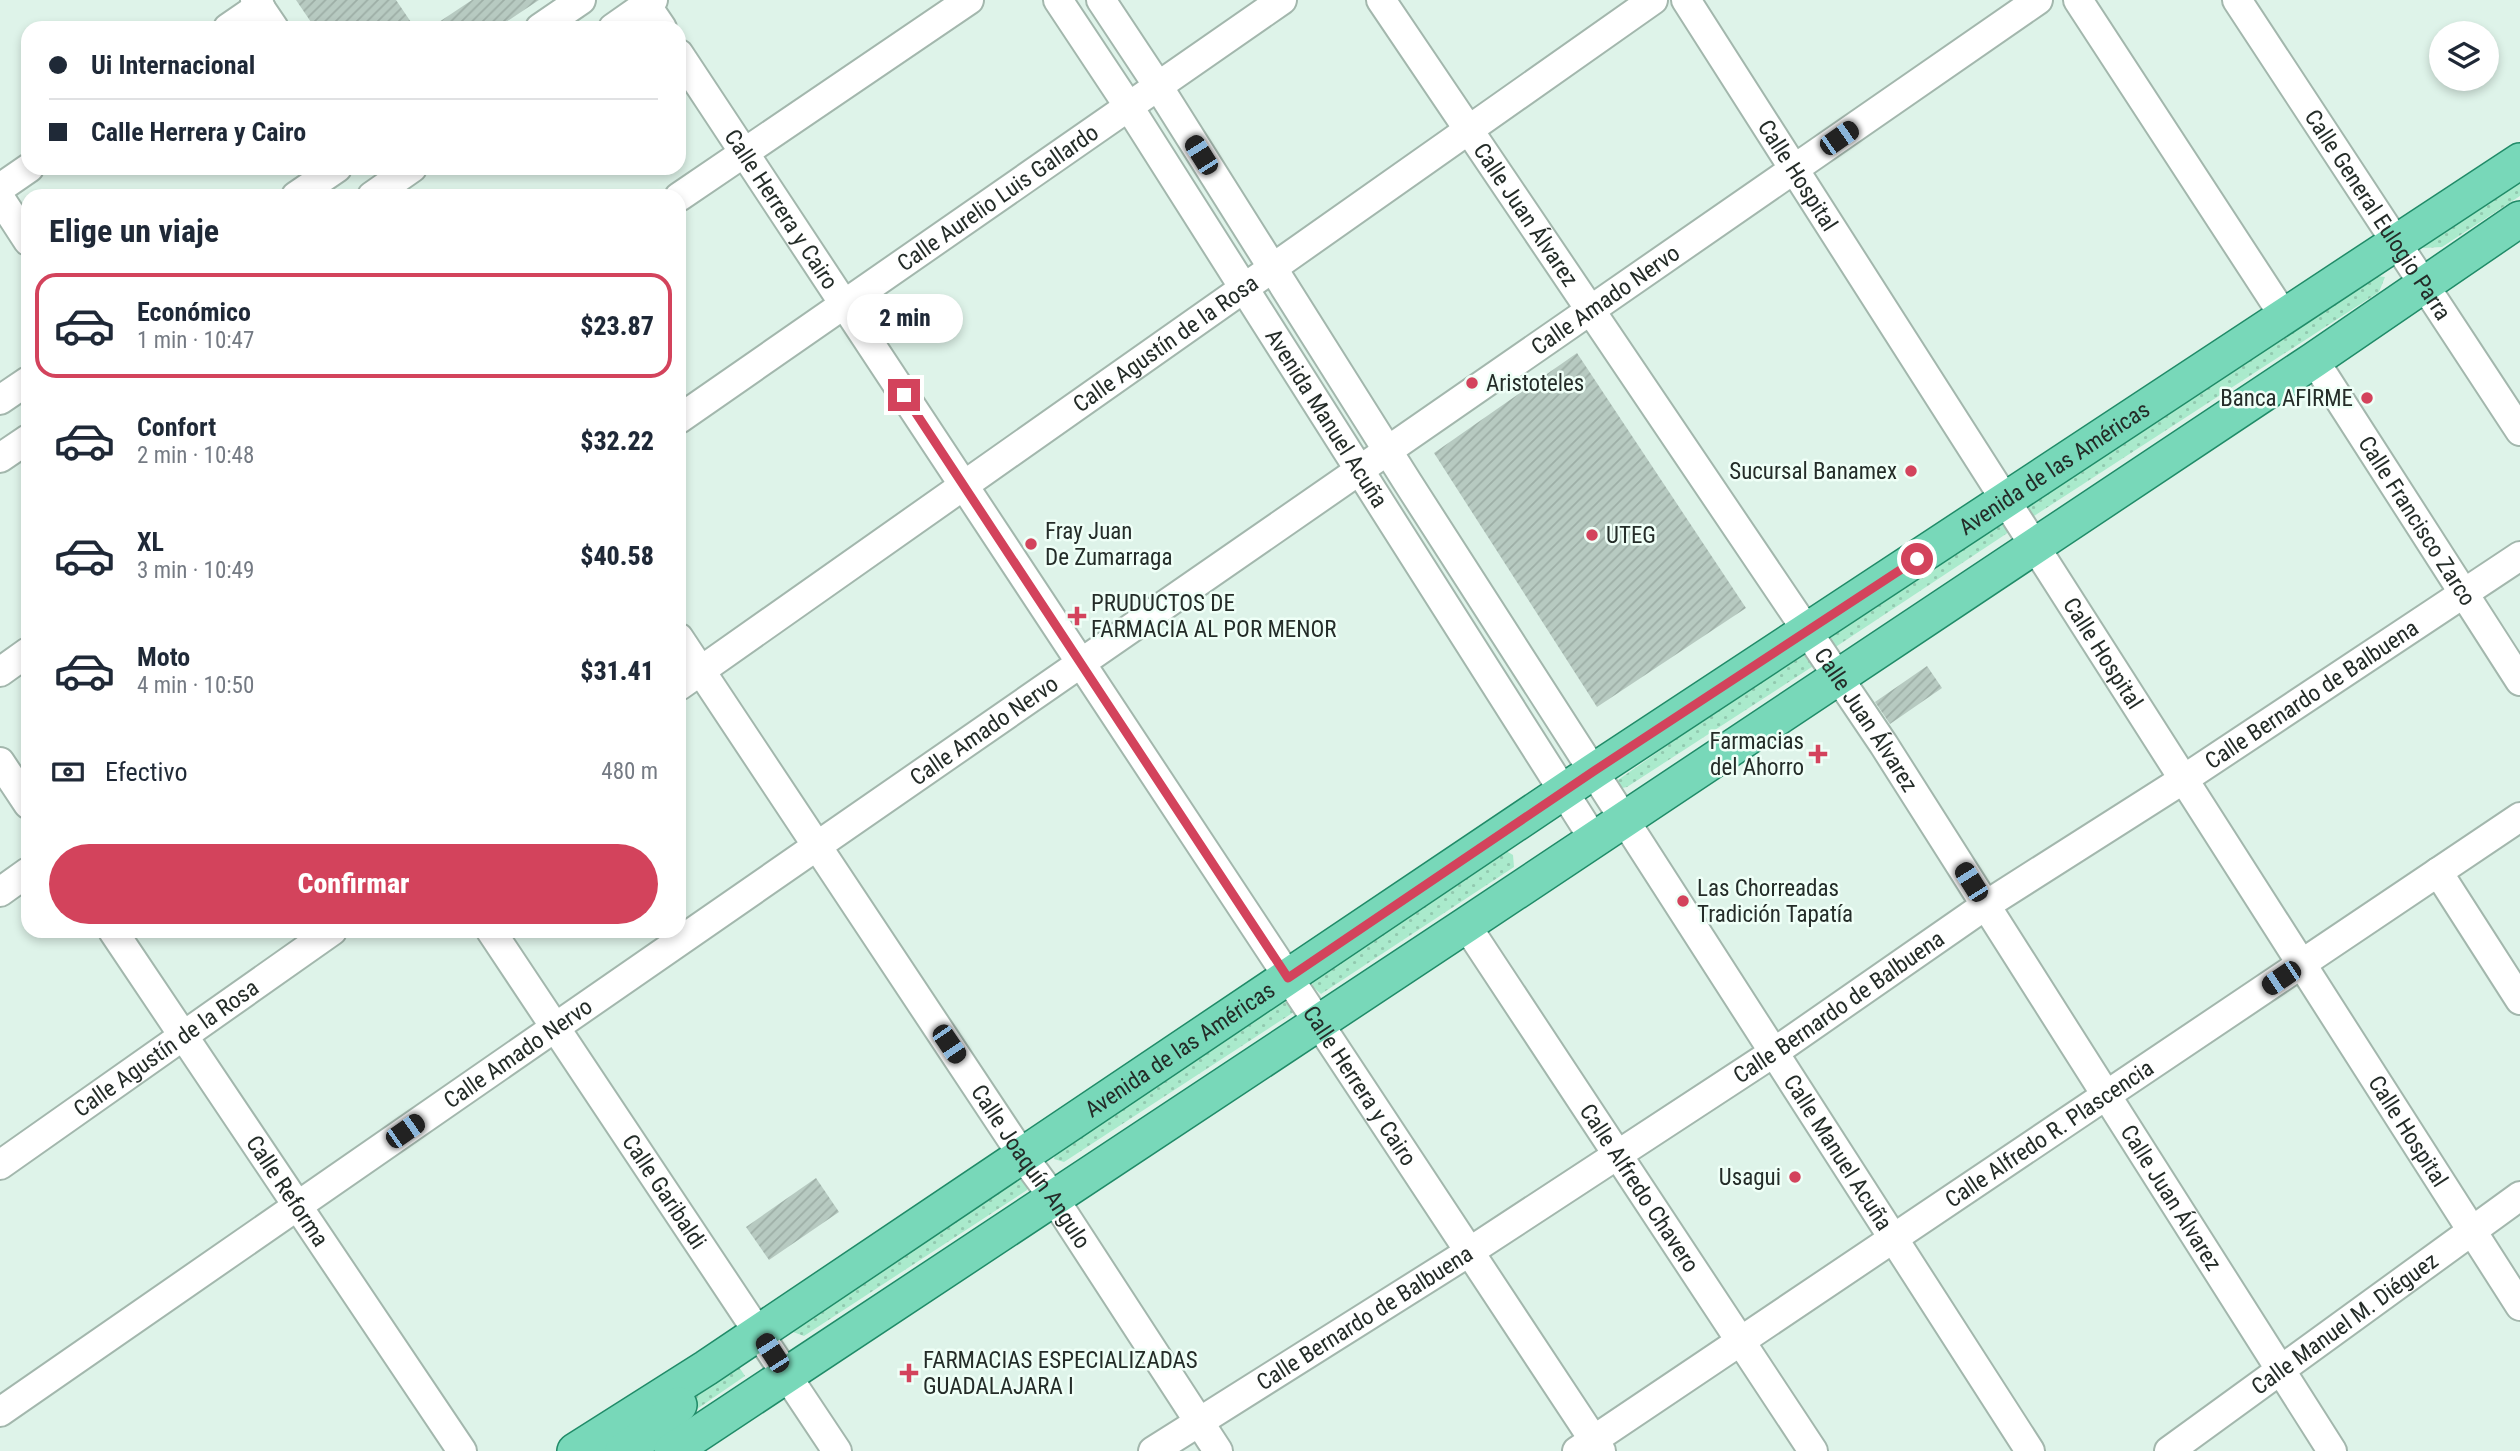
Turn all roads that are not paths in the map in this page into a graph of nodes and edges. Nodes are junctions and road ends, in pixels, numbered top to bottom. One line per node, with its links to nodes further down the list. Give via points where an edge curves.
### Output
1 (581, 0): 15 (street)
2 (969, 0): 22 (street)
3 (1058, 0): 20 (street, Avenida Manuel Acuña)
4 (1101, 0): 19 (street, Avenida Manuel Acuña)
5 (1282, 0): 19 (street, Calle Aurelio Luis Gallardo)
6 (1381, 0): 21 (street, Calle Juan Álvarez)
7 (1653, 0): 21 (street, Calle Agustín de la Rosa)
8 (1686, 0): 24 (street, Calle Hospital)
9 (2038, 0): 24 (street, Calle Amado Nervo)
10 (2078, 0): 41 (street)
11 (2237, 0): 35 (street, Calle General Eulogio Parra)
12 (648, 2): 16 (street); 17 (street)
13 (263, 11): 14 (street)
14 (243, 21)
15 (550, 21)
16 (622, 21)
17 (658, 21)
18 (686, 65): 22 (street, Calle Herrera y Cairo)
19 (1158, 86): 20 (street, Calle Aurelio Luis Gallardo); 36 (street, Avenida Manuel Acuña)
20 (1129, 107): 38 (street, Avenida Manuel Acuña); 39 (street, Calle Aurelio Luis Gallardo)
21 (1468, 130): 36 (street, Calle Agustín de la Rosa); 40 (street, Calle Juan Álvarez)
22 (743, 152): 31 (street); 39 (street, Calle Herrera y Cairo)
23 (2520, 161): 35 (main road, Avenida de las Américas)
24 (1794, 169): 40 (street, Calle Amado Nervo); 52 (street, Calle Hospital)
25 (21, 174): 29 (street)
26 (327, 175): 30 (street)
27 (399, 175): 28 (street)
28 (376, 187)
29 (0, 188)
30 (306, 189)
31 (686, 192)
32 (0, 198): 34 (street)
33 (2520, 219): 37 (main road)
34 (21, 230)
35 (2397, 243): 37 (street, Calle General Eulogio Parra); 41 (main road, Avenida de las Américas)
36 (1272, 270): 38 (street, Calle Agustín de la Rosa); 48 (street, Avenida Manuel Acuña)
37 (2425, 284): 42 (main road); 46 (street, Calle General Eulogio Parra)
38 (1244, 288): 50 (street, Avenida Manuel Acuña); 51 (street, Calle Agustín de la Rosa)
39 (844, 305): 45 (street, Calle Aurelio Luis Gallardo); 51 (street, Calle Herrera y Cairo)
40 (1590, 311): 48 (street, Calle Amado Nervo); 56 (street, Calle Juan Álvarez)
41 (2284, 316): 52 (main road, Avenida de las Américas)
42 (2314, 360): 53 (main road); 55 (street, Calle Francisco Zarco)
43 (21, 386): 44 (street)
44 (0, 400)
45 (686, 414)
46 (2520, 430)
47 (21, 444): 49 (street)
48 (1388, 450): 50 (street, Calle Amado Nervo); 64 (street, Avenida Manuel Acuña)
49 (0, 458)
50 (1358, 470): 58 (street, Calle Amado Nervo); 66 (street, Avenida Manuel Acuña)
51 (964, 486): 58 (street, Calle Herrera y Cairo); 61 (street, Calle Agustín de la Rosa)
52 (2006, 500): 53 (street, Calle Hospital); 56 (main road, Avenida de las Américas)
53 (2035, 545): 60 (main road); 65 (street, Calle Hospital)
54 (2520, 556): 55 (street, Calle Bernardo de Balbuena)
55 (2463, 593): 62 (street, Calle Francisco Zarco); 65 (street, Calle Bernardo de Balbuena)
56 (1808, 630): 60 (street, Calle Juan Álvarez); 64 (main road, Avenida de las Américas)
57 (21, 657): 59 (street)
58 (1081, 663): 71 (street, Calle Amado Nervo); 83 (street, Calle Herrera y Cairo)
59 (0, 672)
60 (1839, 677): 69 (main road); 75 (street, Calle Juan Álvarez)
61 (690, 679): 71 (street, Calle Joaquín Angulo)
62 (2520, 681)
63 (0, 762): 67 (street)
64 (1594, 771): 66 (main road, Avenida de las Américas); 69 (street, Avenida Manuel Acuña)
65 (2184, 779): 75 (street, Calle Bernardo de Balbuena); 82 (street, Calle Hospital)
66 (1563, 793): 70 (street, Avenida Manuel Acuña); 83 (main road, Avenida de las Américas)
67 (21, 794)
68 (2520, 817): 72 (street, Calle Alfredo R. Plascencia)
69 (1623, 818): 70 (main road); 88 (street, Calle Manuel Acuña)
70 (1593, 838): 76 (main road)
71 (817, 846): 77 (street, Calle Amado Nervo); 91 (street, Calle Joaquín Angulo)
72 (2438, 872): 82 (street, Calle Alfredo R. Plascencia); 84 (street)
73 (21, 877): 74 (street)
74 (0, 892)
75 (1986, 905): 88 (street, Calle Bernardo de Balbuena); 89 (street, Calle Juan Álvarez)
76 (1466, 925): 85 (main road); 90 (street, Calle Alfredo Chavero)
77 (686, 936)
78 (118, 938): 87 (street, Calle Reforma)
79 (322, 938): 87 (street, Calle Agustín de la Rosa)
80 (496, 938): 86 (street, Calle Garibaldi)
81 (684, 938): 86 (street, Calle Amado Nervo)
82 (2302, 964): 89 (street, Calle Alfredo R. Plascencia); 96 (street, Calle Hospital)
83 (1288, 978): 85 (street, Calle Herrera y Cairo); 91 (main road, Avenida de las Américas)
84 (2520, 1000)
85 (1317, 1022): 94 (main road); 98 (street, Calle Herrera y Cairo)
86 (555, 1027): 95 (street, Calle Amado Nervo); 100 (street, Calle Garibaldi)
87 (184, 1035): 92 (street, Calle Agustín de la Rosa); 95 (street, Calle Reforma)
88 (1773, 1053): 90 (street, Calle Bernardo de Balbuena); 97 (street, Calle Manuel Acuña)
89 (2106, 1095): 97 (street, Calle Alfredo R. Plascencia); 103 (street, Calle Juan Álvarez)
90 (1617, 1153): 98 (street, Calle Bernardo de Balbuena); 101 (street, Calle Alfredo Chavero)
91 (1022, 1155): 94 (street, Calle Joaquín Angulo); 100 (main road, Avenida de las Américas)
92 (0, 1165)
93 (2520, 1196): 96 (street, Calle Manuel M. Diéguez)
94 (1053, 1198): 104 (main road); 106 (street, Calle Joaquín Angulo)
95 (298, 1206): 105 (street, Calle Amado Nervo); 108 (street, Calle Reforma)
96 (2473, 1231): 99 (street, Calle Hospital); 103 (street, Calle Manuel M. Diéguez)
97 (1892, 1239): 101 (street, Calle Alfredo R. Plascencia); 116 (street, Calle Manuel Acuña)
98 (1469, 1252): 106 (street, Calle Bernardo de Balbuena); 107 (street, Calle Herrera y Cairo)
99 (2520, 1306)
100 (758, 1331): 102 (main road, Avenida de las Américas); 104 (street, Calle Garibaldi)
101 (1740, 1340): 107 (street, Calle Alfredo R. Plascencia); 115 (street, Calle Alfredo Chavero)
102 (706, 1368): 109 (main road, Avenida de las Américas); 110 (main road, via 685,1399)
103 (2281, 1371): 117 (street, Calle Manuel M. Diéguez); 118 (street, Calle Juan Álvarez)
104 (786, 1374): 111 (main road); 112 (street, Calle Garibaldi)
105 (0, 1412)
106 (1200, 1423): 113 (street, Calle Bernardo de Balbuena); 114 (street, Calle Joaquín Angulo)
107 (1590, 1447)
108 (462, 1451)
109 (575, 1451)
110 (623, 1451)
111 (671, 1451)
112 (837, 1451)
113 (1153, 1451)
114 (1218, 1451)
115 (1813, 1451)
116 (2030, 1451)
117 (2169, 1451)
118 (2332, 1451)

